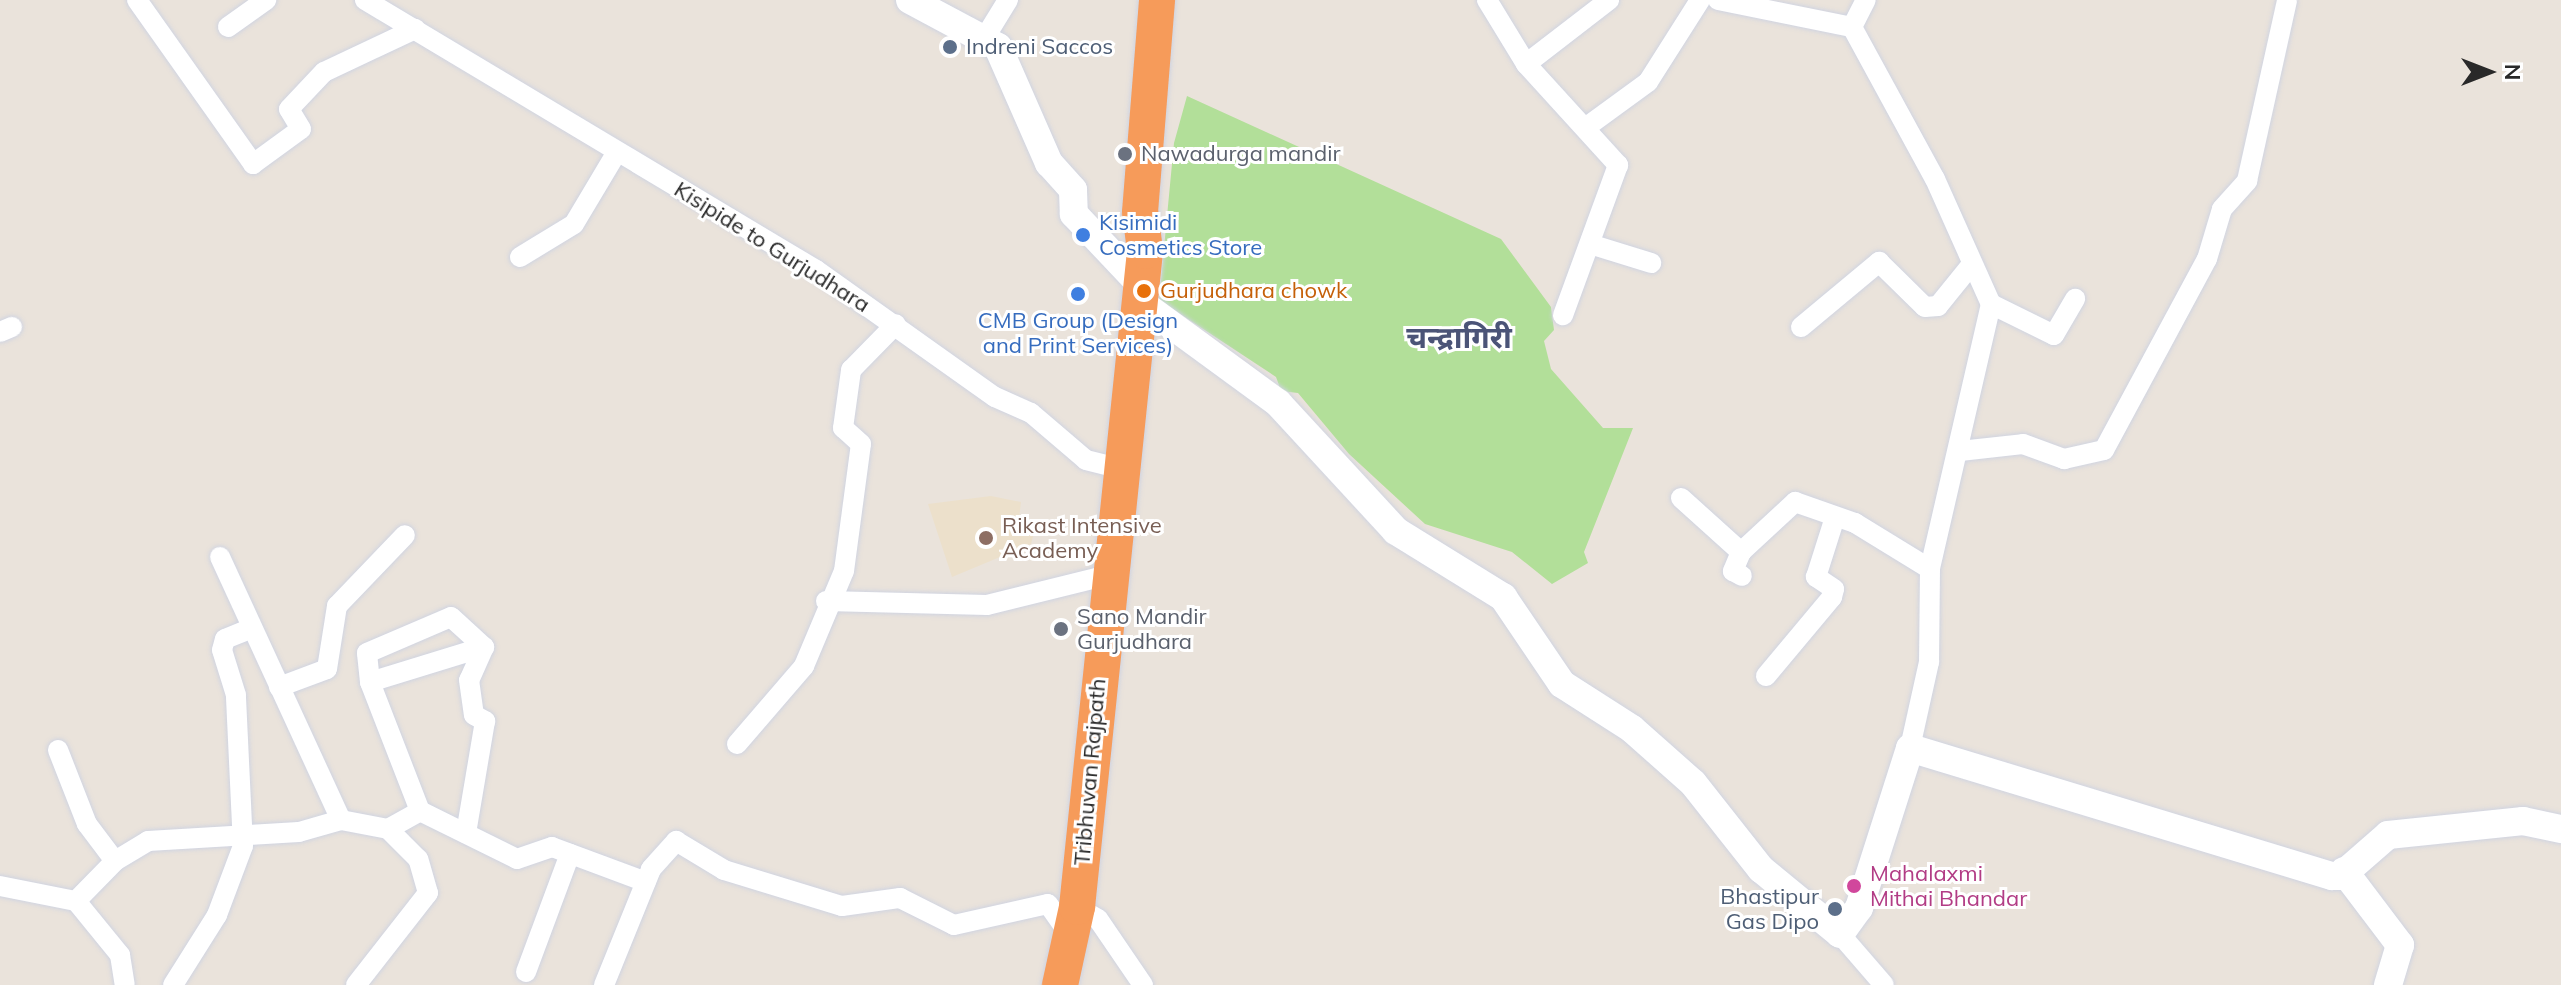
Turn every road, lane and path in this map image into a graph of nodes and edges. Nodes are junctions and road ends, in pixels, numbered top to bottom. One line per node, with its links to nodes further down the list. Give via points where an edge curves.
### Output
1 (137, 0): 17 (street, via 253,164 301,129 289,109 324,72)
2 (266, 0): 15 (street)
3 (365, 0): 17 (street, Kisipide to Gurjudhara)
4 (910, 0): 18 (street)
5 (1008, 0): 18 (street)
6 (1157, 0): 22 (highway, Tribhuvan Rajpath)
7 (1169, 0): 22 (highway, via 1155,138)
8 (1182, 0): 23 (highway, Tribhuvan Rajpath, via 1160,213)
9 (1487, 0): 19 (street)
10 (1609, 0): 19 (street)
11 (1700, 0): 20 (street, via 1648,82)
12 (1718, 0): 16 (street)
13 (1866, 0): 16 (street)
14 (2287, 0): 34 (street, via 2247,181 2222,209 2207,259 2104,450 2064,459 2023,444)
15 (228, 27)
16 (1852, 27): 27 (street)
17 (415, 29): 21 (street, Kisipide to Gurjudhara)
18 (984, 39): 28 (street, via 1005,57 1049,163 1073,190 1074,214)
19 (1526, 64): 20 (street)
20 (1585, 128): 24 (street, via 1618,165)
21 (617, 152): 25 (street, via 574,224); 32 (street, Kisipide to Gurjudhara)
22 (1145, 162): 23 (highway, Tribhuvan Rajpath)
23 (1146, 242): 28 (highway, Tribhuvan Rajpath)
24 (1593, 245): 26 (street); 31 (street)
25 (520, 257)
26 (1651, 263)
27 (1972, 264): 30 (street); 33 (street, via 1938,306 1925,307 1879,262)
28 (1140, 293): 35 (highway, Tribhuvan Rajpath); 65 (street, via 1278,403 1396,531 1503,597 1562,684 1662,756 1761,869)
29 (2075, 299): 30 (street, via 2054,335)
30 (1991, 304): 34 (street, via 1965,396)
31 (1563, 315)
32 (896, 324): 35 (street, Kisipide to Gurjudhara, via 1086,460); 44 (street, via 851,370 843,428 861,444 844,571)
33 (1801, 327)
34 (1960, 451): 41 (street)
35 (1119, 468): 42 (highway, Tribhuvan Rajpath)
36 (1681, 498): 39 (street)
37 (1835, 517): 39 (street, via 1788,505 1757,545); 41 (street); 47 (street, via 1816,577 1834,589 1832,597)
38 (405, 535): 49 (street, via 337,606 327,669)
39 (1741, 552): 43 (street, via 1733,571)
40 (220, 557): 45 (street)
41 (1930, 569): 51 (street, via 1929,662)
42 (1108, 575): 44 (street, via 987,605); 66 (highway, Tribhuvan Rajpath)
43 (1742, 576)
44 (826, 601): 50 (street, via 804,666)
45 (250, 629): 49 (street); 58 (street, via 225,639 222,650 236,695)
46 (484, 647): 48 (street); 48 (street, via 451,617 367,653); 57 (street, via 469,680 474,715 485,721)
47 (1766, 676)
48 (370, 682): 53 (street)
49 (279, 687): 54 (street)
50 (737, 744)
51 (1910, 748): 61 (street, via 2264,858 2332,876); 65 (street, via 1859,908)
52 (58, 750): 60 (street, via 87,824)
53 (420, 811): 55 (street); 57 (street)
54 (341, 820): 55 (street); 58 (street)
55 (388, 829): 70 (street, via 418,859 428,893)
56 (2561, 829): 61 (street, via 2523,821 2388,835)
57 (466, 833): 59 (street, via 517,859 552,847)
58 (242, 838): 60 (street, via 216,832 148,841); 69 (street, via 217,915)
59 (570, 854): 62 (street); 67 (street)
60 (115, 861): 64 (street)
61 (2344, 871): 74 (street, via 2400,945)
62 (646, 882): 66 (street, via 661,850 676,841 724,870 842,906 900,898 954,925 1048,904); 71 (street)
63 (0, 886): 64 (street)
64 (76, 901): 68 (street, via 120,955)
65 (1840, 934): 73 (street)
66 (1069, 956): 72 (street, via 1104,926)
67 (526, 972)
68 (125, 985)
69 (173, 985)
70 (356, 985)
71 (604, 985)
72 (1143, 985)
73 (1884, 985)
74 (2388, 985)

